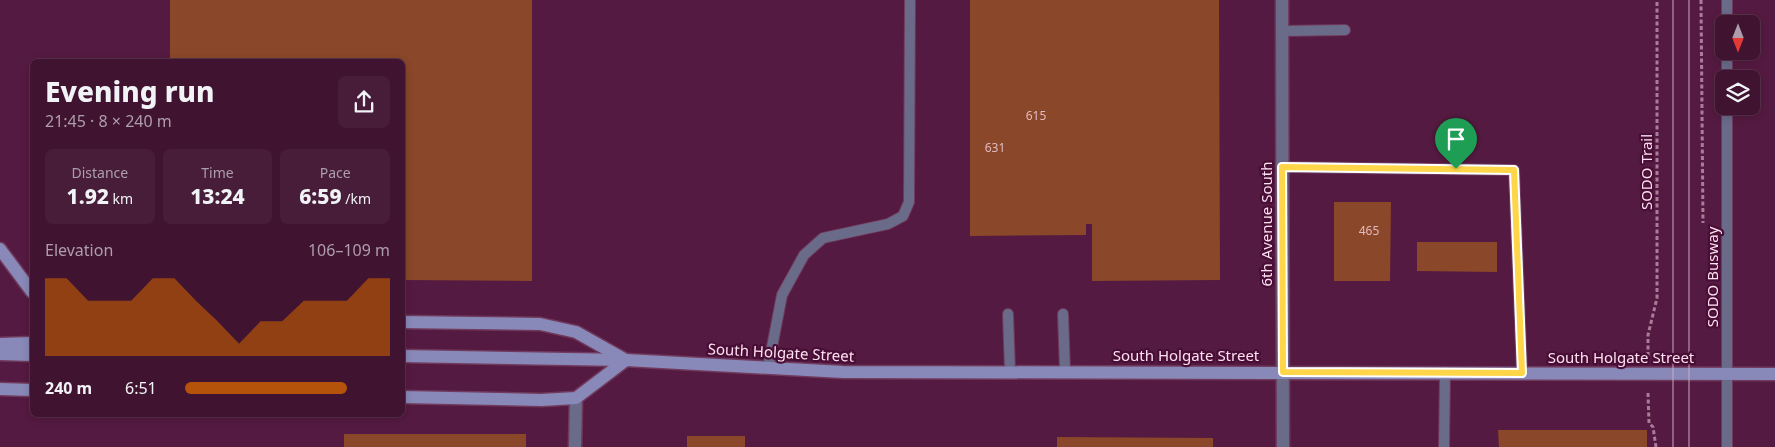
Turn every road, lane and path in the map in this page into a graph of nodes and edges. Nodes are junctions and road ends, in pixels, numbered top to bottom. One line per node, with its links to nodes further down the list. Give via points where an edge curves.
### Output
1 (910, 0): 24 (lane, via 909,202 903,216 888,224 823,238 804,255 782,296)
2 (1282, 0): 8 (street, 6th Avenue South)
3 (1658, 0): 18 (path, SODO Trail, via 1657,298)
4 (1701, 0): 11 (path)
5 (1726, 0): 6 (lane)
6 (1727, 15)
7 (1345, 30): 8 (lane)
8 (1282, 31): 10 (street, 6th Avenue South)
9 (1727, 115): 30 (lane, SODO Busway)
10 (1282, 167): 27 (street, 6th Avenue South); 29 (lane, via 1514,170)
11 (1703, 223)
12 (0, 249): 13 (main road)
13 (30, 289)
14 (1008, 314): 26 (lane)
15 (1063, 314): 25 (lane)
16 (405, 322): 23 (main road, South Holgate Street, via 540,324 576,332)
17 (30, 343): 19 (main road)
18 (1648, 343)
19 (0, 344)
20 (0, 354): 21 (main road)
21 (30, 355)
22 (405, 356): 23 (main road, South Holgate Street)
23 (626, 360): 24 (main road, South Holgate Street); 35 (main road)
24 (768, 368): 26 (main road, South Holgate Street, via 843,372)
25 (1065, 371): 26 (main road, South Holgate Street); 27 (main road, South Holgate Street)
26 (1010, 372)
27 (1283, 372): 28 (main road, South Holgate Street); 38 (street, 6th Avenue South)
28 (1445, 372): 29 (main road, South Holgate Street); 39 (lane)
29 (1522, 373): 30 (main road, South Holgate Street)
30 (1727, 374): 31 (main road, South Holgate Street); 41 (lane, SODO Busway)
31 (1775, 374)
32 (0, 389): 33 (main road)
33 (30, 390)
34 (405, 397): 35 (main road)
35 (576, 398): 37 (street)
36 (1648, 411): 40 (path)
37 (576, 447)
38 (1283, 447)
39 (1444, 447)
40 (1656, 447)
41 (1727, 447)

